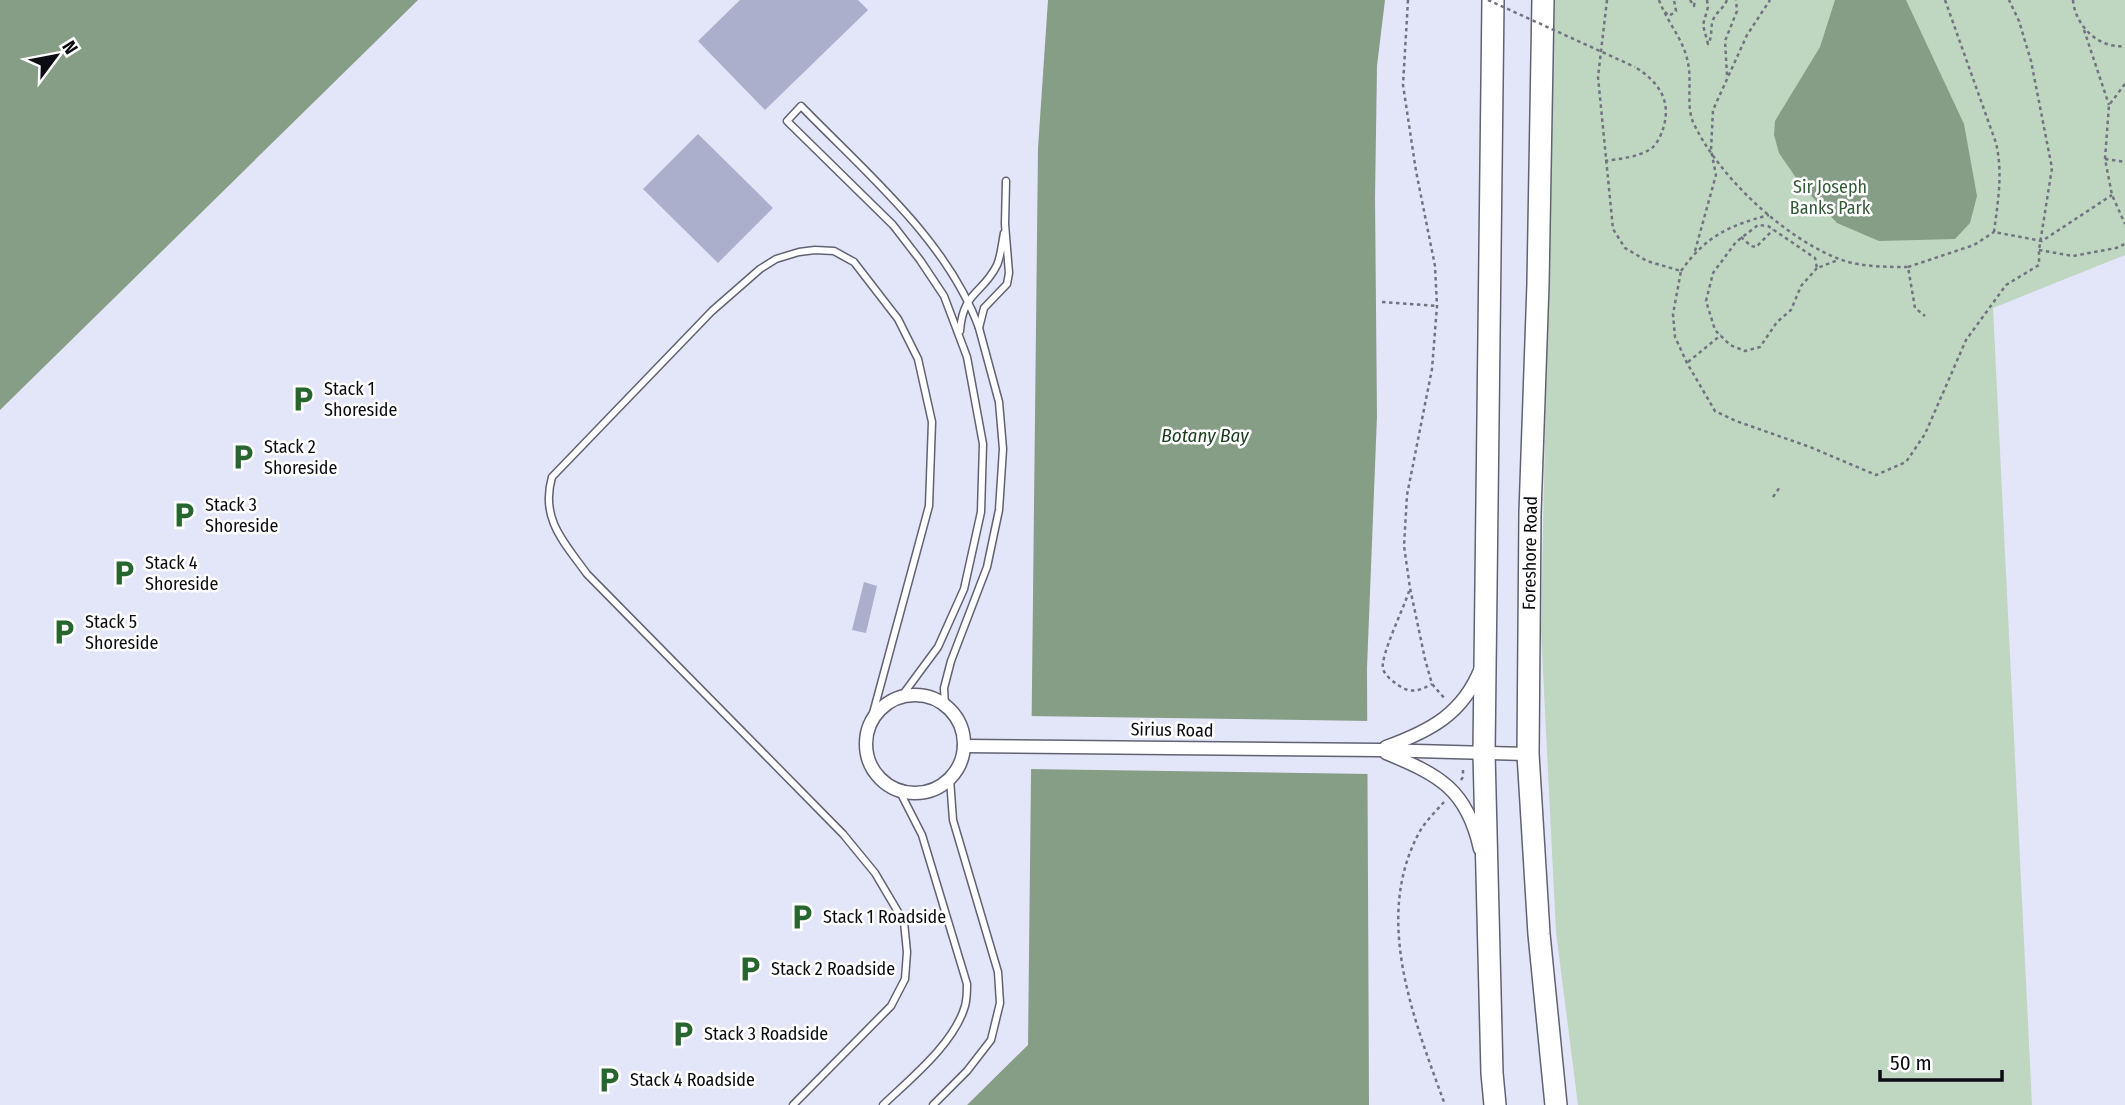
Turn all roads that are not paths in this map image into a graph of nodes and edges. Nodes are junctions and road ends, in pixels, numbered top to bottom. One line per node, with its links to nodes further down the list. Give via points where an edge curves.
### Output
1 (1493, 0): 8 (main road)
2 (1542, 0): 15 (main road, Foreshore Road)
3 (1006, 181): 4 (lane)
4 (1005, 224): 5 (lane, via 998,263); 6 (lane, via 1007,284 984,307)
5 (969, 300): 6 (lane); 7 (lane, via 961,316); 7 (lane, via 936,248 801,106 787,121 892,225 944,296)
6 (979, 328): 10 (lane, via 999,402 1003,449 999,510 987,567 951,661)
7 (960, 334): 9 (lane, via 983,444 981,512 964,589 938,647)
8 (1486, 653): 13 (street, Sirius Road, via 1474,685 1451,714); 14 (main road)
9 (901, 697): 10 (street, via 932,698); 11 (street, via 882,709)
10 (945, 706): 12 (street, via 956,717)
11 (869, 728): 17 (street, via 869,758 880,778); 19 (lane, via 929,506 932,422 918,359 898,319 870,280 854,262 834,251 799,252 760,269 712,311 552,477 547,496 557,529 587,574 843,834 876,873 904,922 905,979 891,1006)
12 (964, 746): 13 (street, Sirius Road); 16 (street)
13 (1379, 750): 14 (street, Sirius Road); 18 (street, Sirius Road, via 1426,771 1462,800 1478,842)
14 (1485, 753): 15 (street, Sirius Road); 18 (main road)
15 (1528, 754): 23 (main road, Foreshore Road)
16 (950, 779): 17 (street, via 926,792); 21 (lane, via 953,820 999,972 1000,1003 991,1040)
17 (899, 790): 20 (lane, via 922,835 967,984 966,1004 945,1042)
18 (1487, 886): 22 (main road)
19 (793, 1105)
20 (883, 1105)
21 (933, 1105)
22 (1495, 1105)
23 (1556, 1105)

